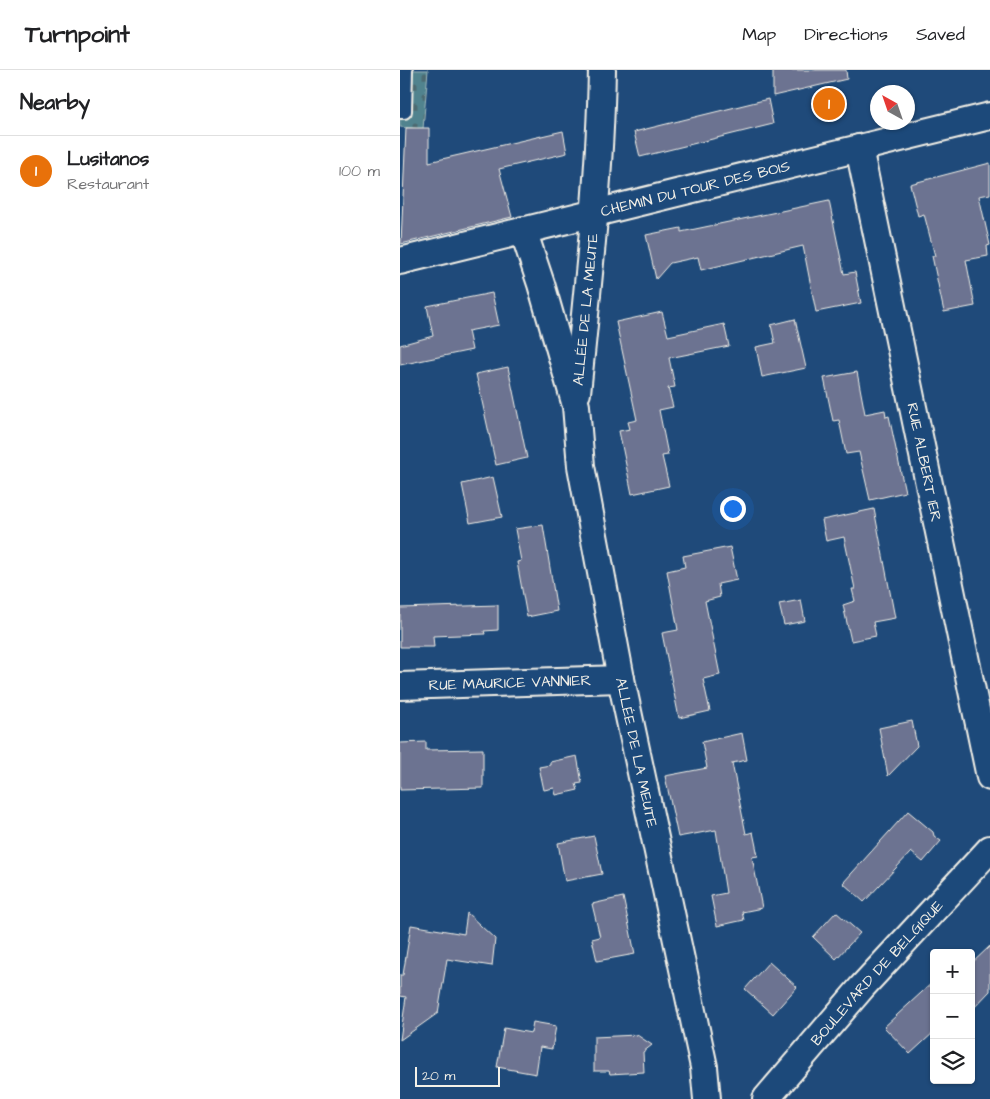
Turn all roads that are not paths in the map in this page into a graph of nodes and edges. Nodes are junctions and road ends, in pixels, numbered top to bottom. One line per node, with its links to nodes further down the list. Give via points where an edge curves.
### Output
1 (405, 70): 3 (lane, via 404,111)
2 (602, 70): 6 (street, ALLÉE DE LA MEUTE)
3 (400, 111)
4 (990, 116): 5 (street, CHEMIN DU TOUR DES BOIS)
5 (859, 148): 6 (street, CHEMIN DU TOUR DES BOIS); 12 (street, RUE ALBERT 1ER)
6 (596, 212): 7 (street, CHEMIN DU TOUR DES BOIS); 9 (street, ALLÉE DE LA MEUTE)
7 (523, 230): 8 (street, CHEMIN DU TOUR DES BOIS); 9 (street, ALLÉE DE LA MEUTE)
8 (400, 261)
9 (576, 406): 10 (street, ALLÉE DE LA MEUTE, via 581,466)
10 (621, 679): 11 (street, RUE MAURICE VANNIER); 14 (street, ALLÉE DE LA MEUTE, via 704,1067)
11 (400, 686)
12 (990, 778)
13 (990, 849): 15 (street, BOULEVARD DE BELGIQUE, via 862,987)
14 (707, 1099)
15 (766, 1099)

